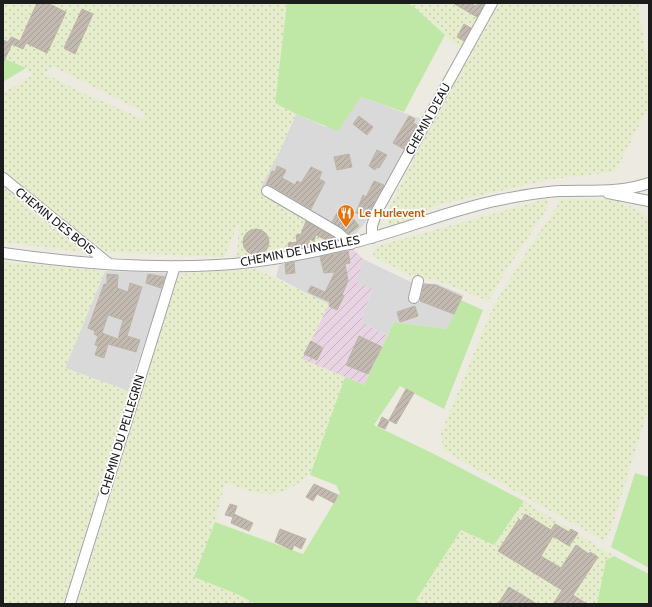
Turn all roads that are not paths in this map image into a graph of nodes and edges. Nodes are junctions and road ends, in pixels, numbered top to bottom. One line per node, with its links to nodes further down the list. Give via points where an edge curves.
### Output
1 (492, 3): 7 (street, CHEMIN D'EAU, via 377,210 372,226)
2 (3, 178): 10 (street, CHEMIN DES BOIS)
3 (649, 183): 4 (street, via 625,188)
4 (592, 190): 6 (street); 7 (street, CHEMIN DE LINSELLES, via 552,192 494,201)
5 (268, 191): 8 (street, via 337,232)
6 (649, 201)
7 (372, 238): 8 (street, CHEMIN DE LINSELLES)
8 (351, 244): 11 (street, CHEMIN DE LINSELLES, via 243,263)
9 (3, 253): 10 (street, CHEMIN DE LINSELLES)
10 (108, 263): 11 (street, CHEMIN DE LINSELLES)
11 (175, 266): 14 (street, CHEMIN DU PELLEGRIN)
12 (418, 282): 13 (street)
13 (414, 298)
14 (70, 604)

